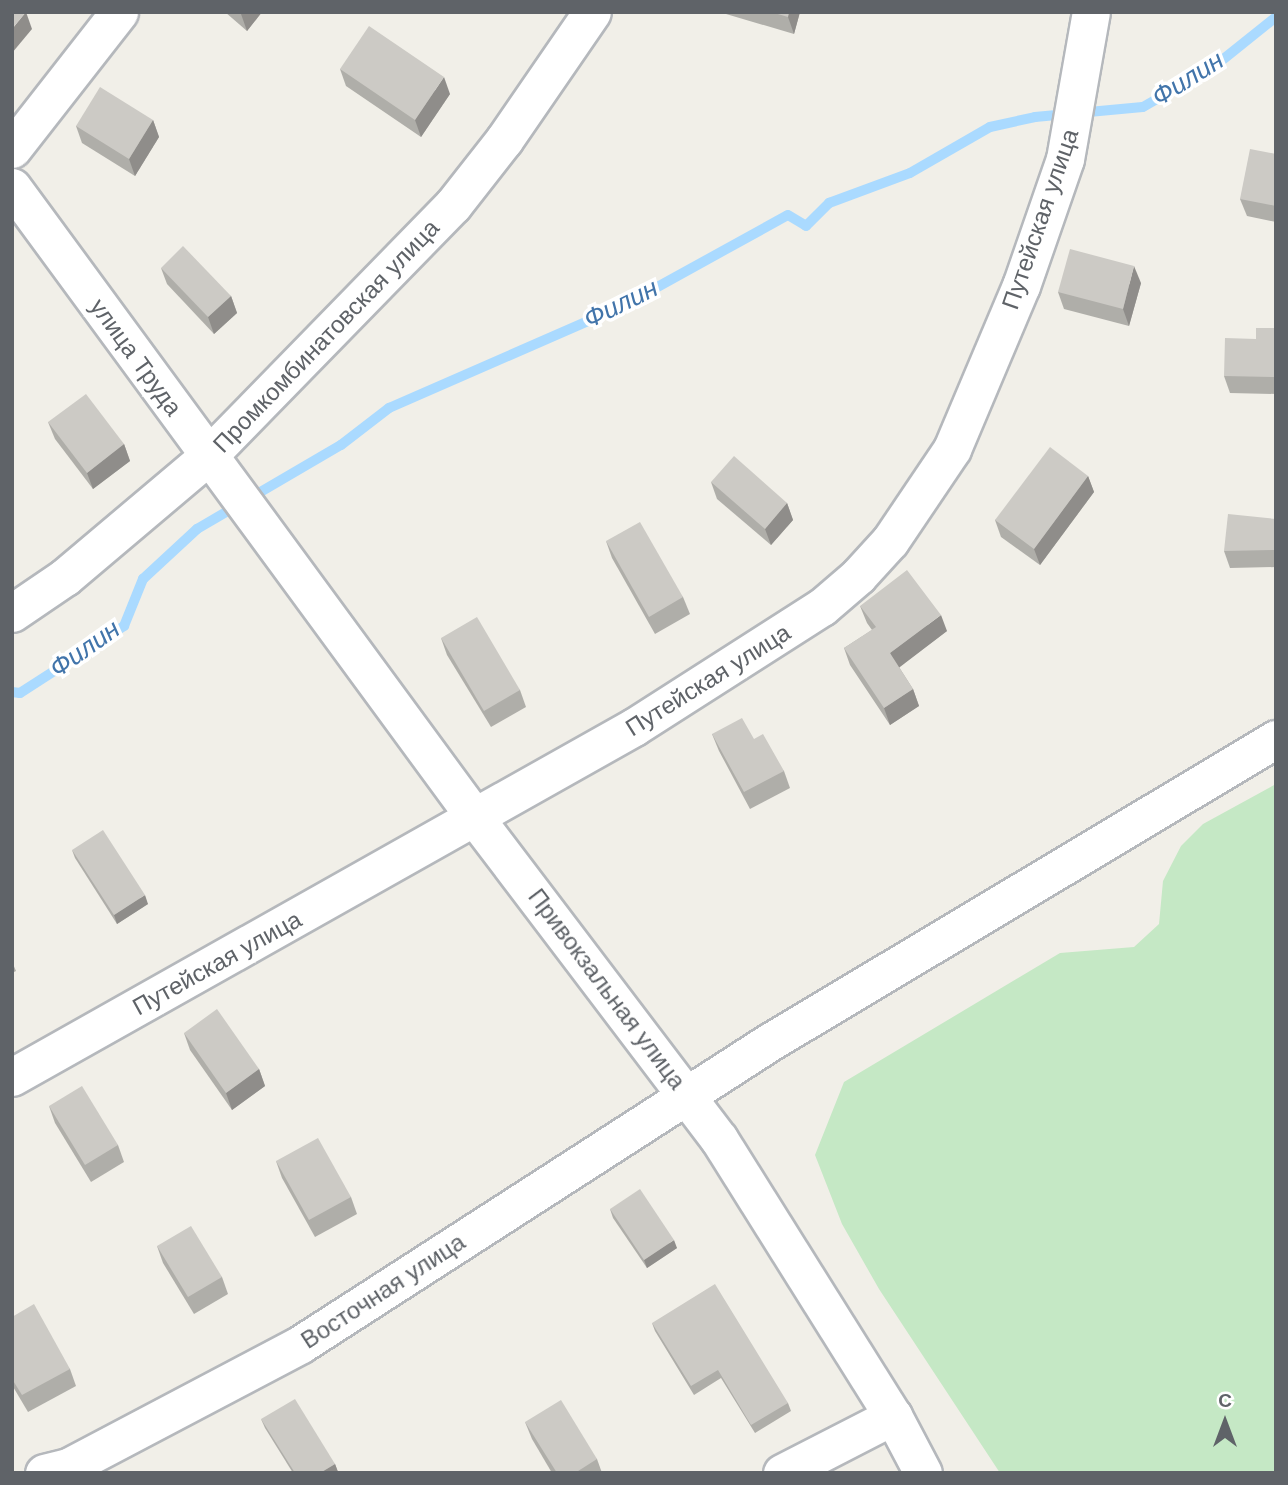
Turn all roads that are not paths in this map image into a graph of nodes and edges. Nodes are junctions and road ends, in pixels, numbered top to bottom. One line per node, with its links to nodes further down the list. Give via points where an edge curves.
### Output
1 (119, 12): 4 (street)
2 (592, 12): 6 (street, Промкомбинатовская улица, via 453,205)
3 (1091, 12): 10 (street, Путейская улица, via 1065,159 1021,286 952,449 890,541 822,607 770,642)
4 (12, 149)
5 (12, 187): 6 (street, улица Труда)
6 (208, 456): 7 (street, улица Труда); 8 (street, Промкомбинатовская улица, via 65,577)
7 (262, 525): 10 (street, Привокзальная улица)
8 (12, 613)
9 (1276, 739): 12 (street, Восточная улица)
10 (476, 819): 11 (street, Путейская улица); 12 (street, Привокзальная улица)
11 (12, 1077)
12 (687, 1094): 13 (street, Привокзальная улица); 14 (street, Восточная улица, via 301,1344)
13 (893, 1416): 15 (street); 16 (street, Привокзальная улица)
14 (56, 1470)
15 (782, 1473)
16 (923, 1473)

